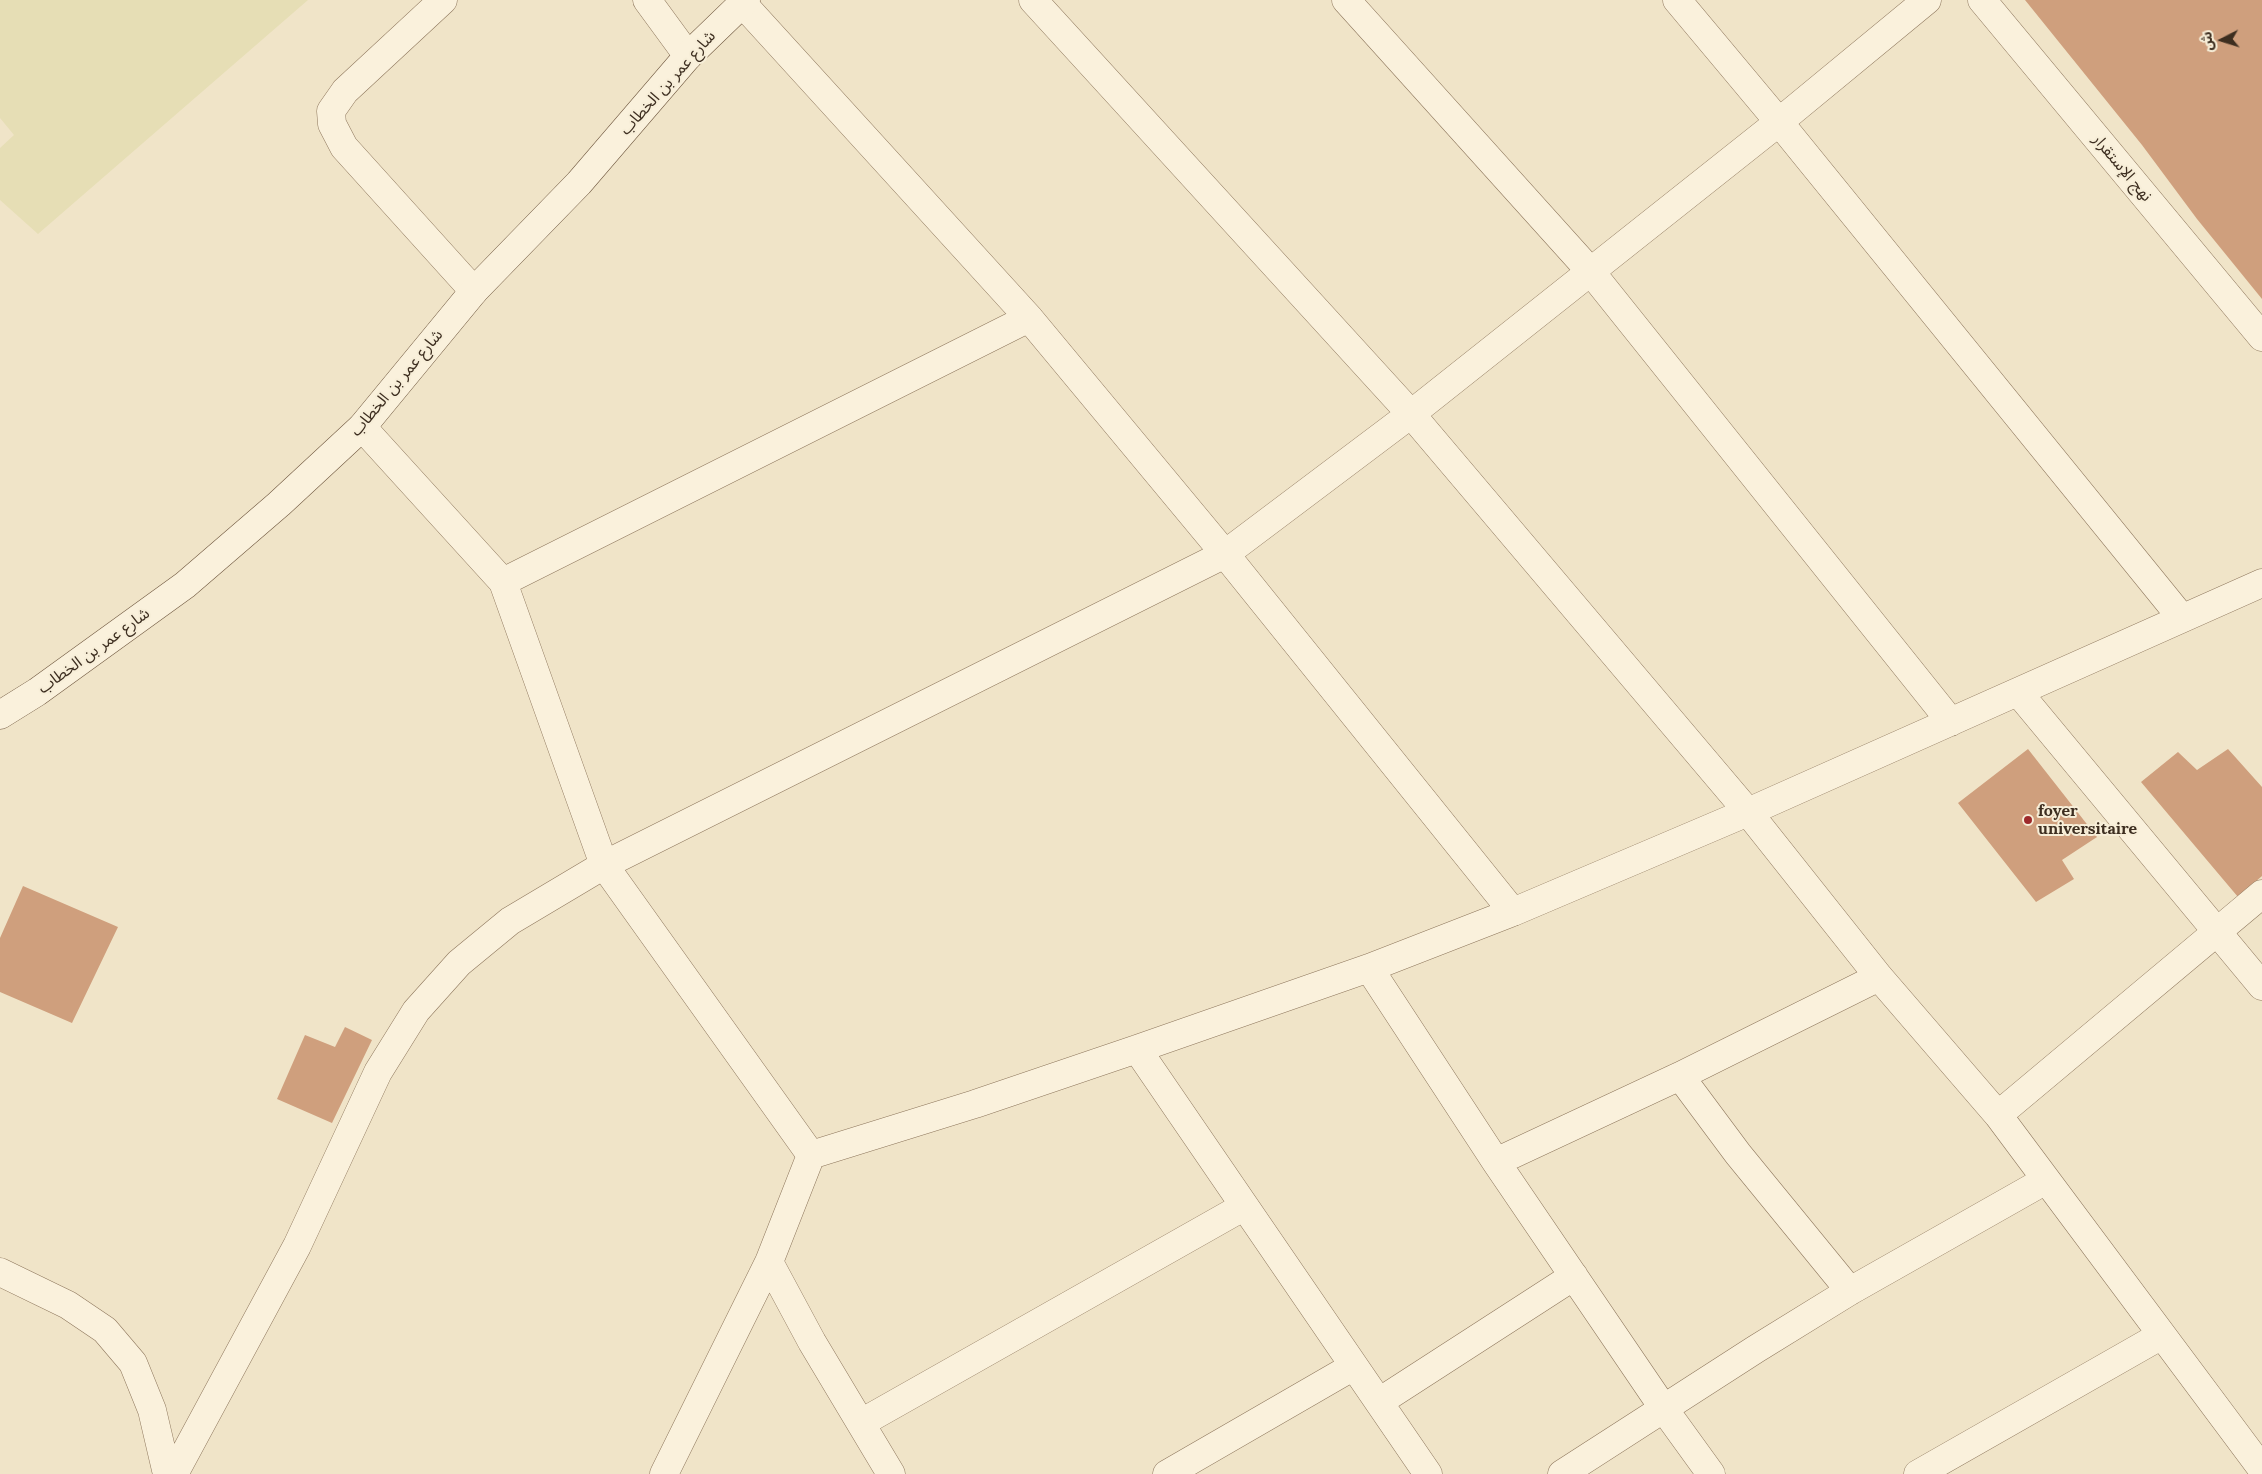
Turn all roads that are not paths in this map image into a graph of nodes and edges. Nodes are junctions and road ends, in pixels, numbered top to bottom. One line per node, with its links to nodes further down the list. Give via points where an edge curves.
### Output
1 (443, 0): 12 (street, via 345,91 330,111 332,124 344,147)
2 (647, 0): 9 (street)
3 (1033, 0): 15 (street)
4 (1346, 0): 11 (street)
5 (1677, 0): 10 (street)
6 (1927, 0): 10 (street)
7 (1982, 0): 14 (street, نهج الإستقرار)
8 (745, 2): 9 (street, شارع عمر بن الخطاب); 13 (street)
9 (688, 56): 12 (street, شارع عمر بن الخطاب, via 579,184)
10 (1779, 122): 11 (street); 20 (street)
11 (1591, 272): 15 (street); 23 (street)
12 (474, 291): 16 (street, شارع عمر بن الخطاب)
13 (1029, 318): 17 (street); 18 (street)
14 (2262, 337)
15 (1411, 414): 17 (street); 24 (street)
16 (362, 427): 18 (street); 22 (street, شارع عمر بن الخطاب, via 186,585)
17 (1225, 554): 25 (street); 27 (street)
18 (503, 582): 25 (street)
19 (2262, 582): 20 (street)
20 (2181, 617): 21 (street)
21 (2018, 692): 23 (street); 28 (street)
22 (0, 716)
23 (1951, 722): 24 (street)
24 (1748, 812): 27 (street); 30 (street)
25 (604, 865): 35 (street); 50 (street, via 510,921 459,963 416,1011 378,1072 297,1246)
26 (2262, 894): 28 (street)
27 (1513, 912): 29 (street)
28 (2218, 932): 31 (street); 34 (street)
29 (1369, 968): 32 (street); 36 (street)
30 (1879, 977): 33 (street); 34 (street)
31 (2262, 986)
32 (1137, 1049): 35 (street); 38 (street)
33 (1680, 1076): 36 (street); 42 (street, via 1738,1154)
34 (1998, 1115): 37 (street)
35 (811, 1155): 39 (street)
36 (1496, 1162): 41 (street)
37 (2046, 1180): 42 (street); 43 (street)
38 (1243, 1207): 44 (street); 47 (street)
39 (769, 1262): 47 (street); 51 (street)
40 (0, 1272): 49 (street, via 76,1310 105,1330 133,1364 152,1410)
41 (1574, 1276): 45 (street); 46 (street)
42 (1850, 1291): 46 (street)
43 (2162, 1335): 48 (street); 57 (street)
44 (1354, 1366): 45 (street); 53 (street)
45 (1379, 1402): 54 (street)
46 (1664, 1409): 55 (street); 56 (street)
47 (861, 1423): 52 (street)
48 (2262, 1469)
49 (167, 1474)
50 (174, 1474)
51 (664, 1474)
52 (891, 1474)
53 (1166, 1474)
54 (1428, 1474)
55 (1562, 1474)
56 (1711, 1474)
57 (1918, 1474)

